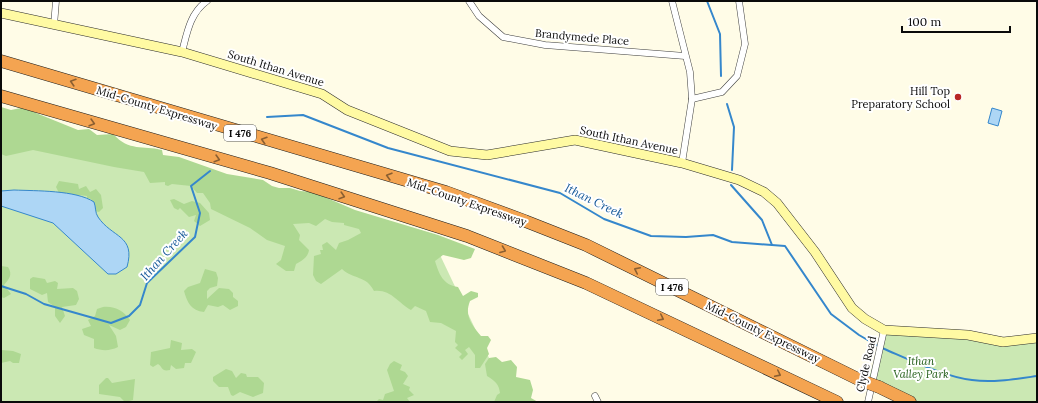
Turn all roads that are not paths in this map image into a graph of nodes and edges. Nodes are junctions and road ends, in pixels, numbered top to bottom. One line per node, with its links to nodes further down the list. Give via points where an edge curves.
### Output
1 (56, 1): 7 (street)
2 (208, 1): 8 (street, via 197,10 190,21)
3 (469, 1): 9 (street, Brandymede Place, via 479,16 503,37 545,46)
4 (672, 1): 9 (street)
5 (739, 1): 12 (street, via 745,44 737,76 722,92)
6 (1, 13): 7 (street, South Ithan Avenue)
7 (54, 25): 8 (street, South Ithan Avenue)
8 (182, 52): 13 (street, South Ithan Avenue, via 322,94 347,110 450,151 487,155 575,140)
9 (685, 56): 12 (street, via 690,72)
10 (1, 61): 18 (highway, Mid-County Expressway / I 476, one-way to 10, bridge, via 860,380 586,245 525,221 446,192 350,166)
11 (1, 96): 16 (highway, one-way to 16, via 270,173 467,236 586,283)
12 (692, 99): 13 (street)
13 (682, 163): 14 (street, South Ithan Avenue, via 747,183 764,192 777,203 815,252 852,308)
14 (884, 330): 15 (street, South Ithan Avenue, via 968,335 1002,342); 17 (street, Clyde Road)
15 (1037, 338)
16 (837, 402)
17 (868, 402)
18 (910, 402)

